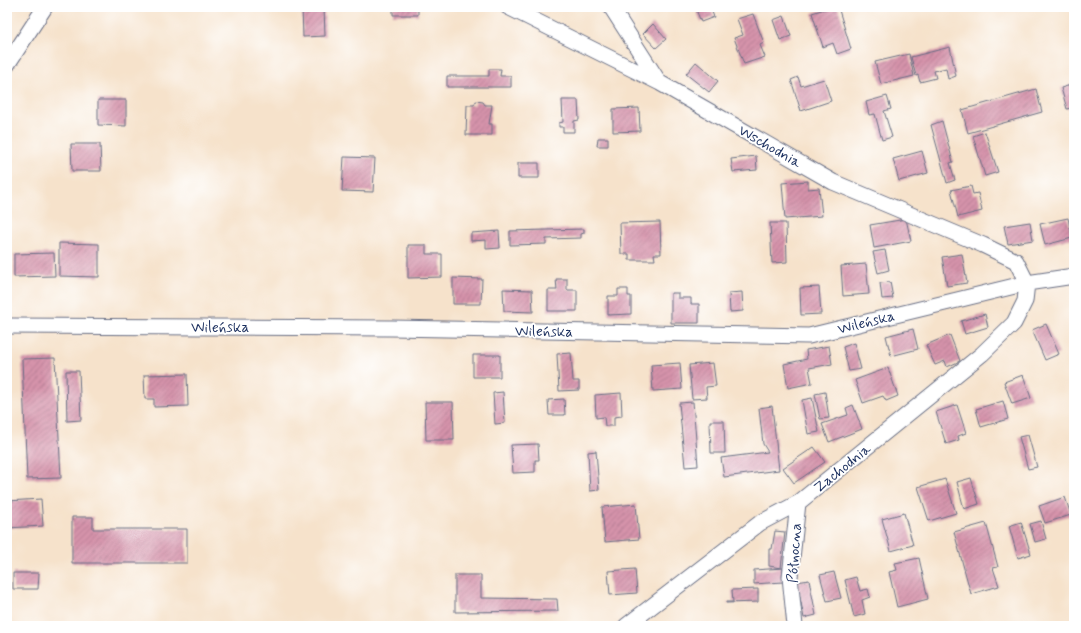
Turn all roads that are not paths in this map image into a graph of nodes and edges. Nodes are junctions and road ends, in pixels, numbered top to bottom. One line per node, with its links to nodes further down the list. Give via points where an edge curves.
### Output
1 (45, 7): 4 (street)
2 (508, 7): 5 (street, Wschodnia)
3 (611, 7): 5 (street)
4 (7, 65)
5 (660, 83): 7 (street, Wschodnia, via 833,182 1016,261)
6 (1074, 276): 7 (street, Wileńska)
7 (1027, 283): 8 (street, Wileńska, via 809,336 400,328); 9 (street, Zachodnia, via 1025,301 1014,323 982,354)
8 (7, 326)
9 (798, 503): 10 (street, Zachodnia, via 760,523); 11 (street, Północna, via 790,577)
10 (626, 626)
11 (795, 626)

